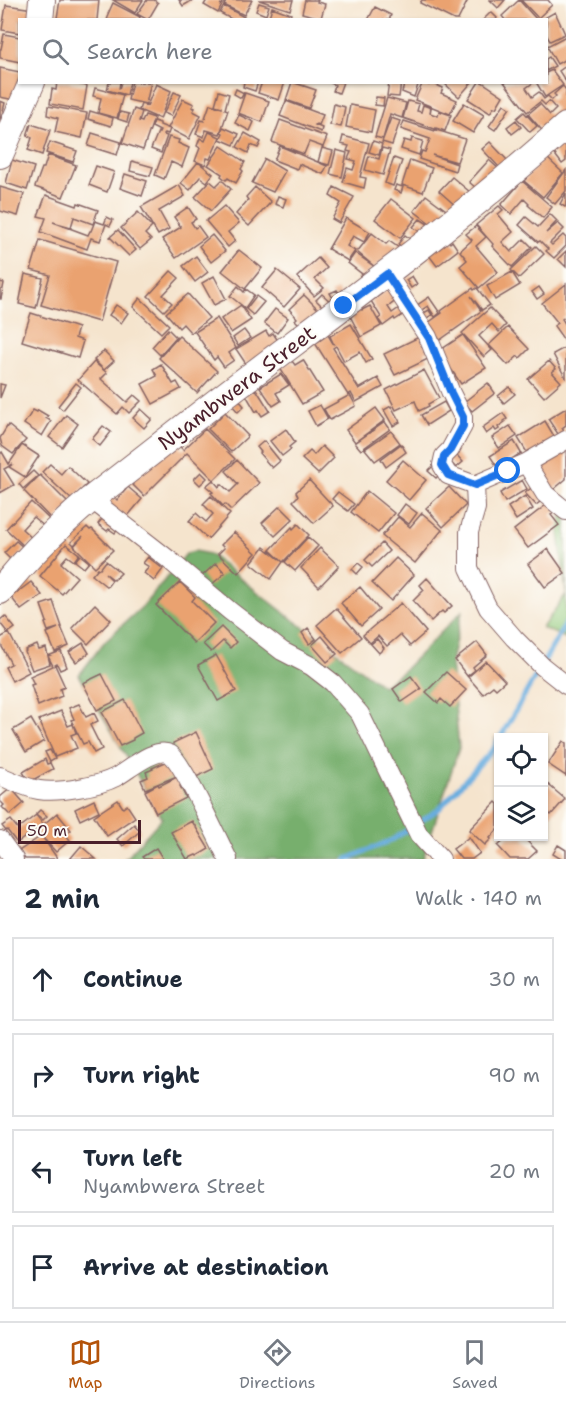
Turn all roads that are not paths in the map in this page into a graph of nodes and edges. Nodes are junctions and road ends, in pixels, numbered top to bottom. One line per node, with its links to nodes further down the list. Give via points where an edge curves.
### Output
1 (42, 0): 2 (street)
2 (40, 18)
3 (31, 84): 5 (street)
4 (566, 126): 6 (street, Nyambwera Street)
5 (0, 155)
6 (387, 274): 9 (street, via 429,338 463,417 463,426 442,465 448,475); 10 (street, Nyambwera Street)
7 (566, 440): 8 (street)
8 (526, 463): 9 (street); 11 (street, via 545,494)
9 (475, 485): 13 (street, via 469,568 488,608 542,666)
10 (91, 499): 12 (street, Nyambwera Street, via 18,568); 18 (street, via 282,651 333,683 360,714 419,835)
11 (566, 511)
12 (0, 591)
13 (566, 685)
14 (0, 776): 17 (street, via 38,790 58,791 96,784 146,758 170,754 186,776)
15 (0, 840): 16 (street)
16 (14, 859)
17 (228, 859)
18 (441, 859)

